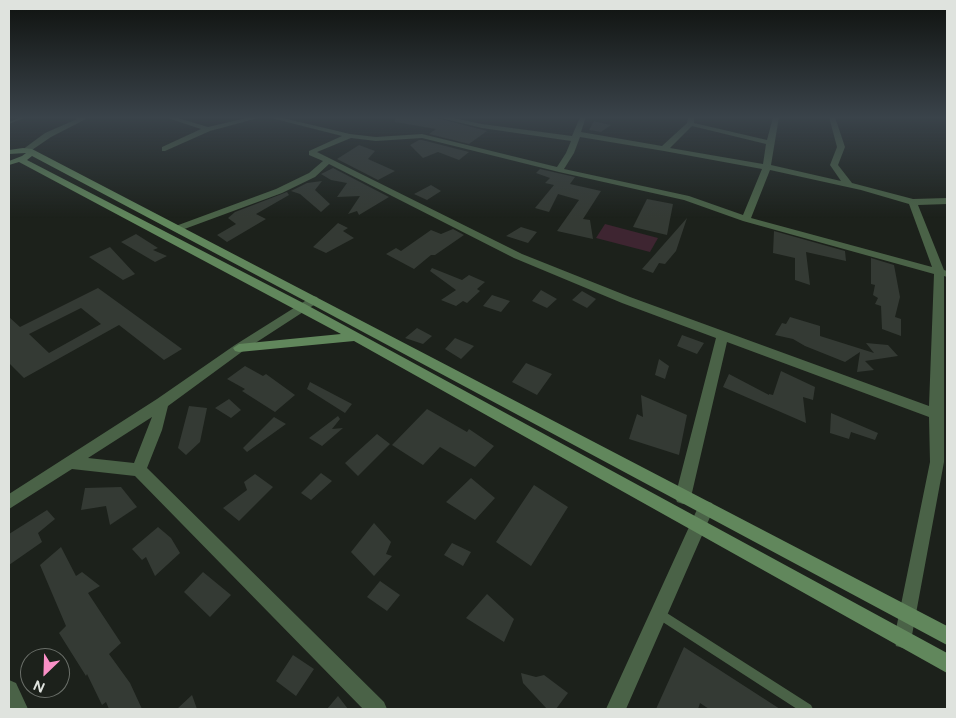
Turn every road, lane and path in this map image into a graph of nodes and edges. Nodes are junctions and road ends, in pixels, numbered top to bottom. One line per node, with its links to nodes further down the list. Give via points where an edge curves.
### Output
1 (316, 151): 9 (street, via 312,153)
2 (480, 151): 11 (street)
3 (571, 151): 11 (street)
4 (673, 151): 10 (street)
5 (769, 151): 10 (street)
6 (840, 151): 12 (street, via 835,170)
7 (9, 152): 8 (street)
8 (22, 157): 15 (street)
9 (328, 161): 17 (street, via 312,174 279,191); 20 (street, via 518,256)
10 (767, 167): 12 (street); 16 (street)
11 (559, 170): 16 (street, via 686,198)
12 (849, 185): 14 (street)
13 (947, 201): 14 (street)
14 (913, 202): 18 (street)
15 (136, 214): 17 (street); 19 (street)
16 (746, 219): 18 (street)
17 (176, 229): 19 (street)
18 (943, 273): 23 (street)
19 (307, 303): 21 (street); 22 (street); 29 (street)
20 (723, 335): 25 (street); 29 (street)
21 (356, 337): 22 (street); 32 (street)
22 (239, 348): 24 (street)
23 (942, 357): 25 (street)
24 (162, 403): 26 (street); 28 (street)
25 (936, 414): 27 (street)
26 (71, 462): 28 (street); 30 (street)
27 (942, 465): 34 (street)
28 (139, 470): 40 (street)
29 (683, 497): 31 (street)
30 (9, 502)
31 (706, 508): 32 (street); 34 (street)
32 (699, 526): 33 (street); 36 (street)
33 (658, 613): 41 (street); 42 (lane)
34 (907, 615): 35 (street); 36 (street)
35 (947, 636)
36 (903, 639): 37 (street)
37 (947, 663)
38 (9, 690): 39 (street)
39 (18, 709)
40 (377, 709)
41 (616, 709)
42 (807, 709)

